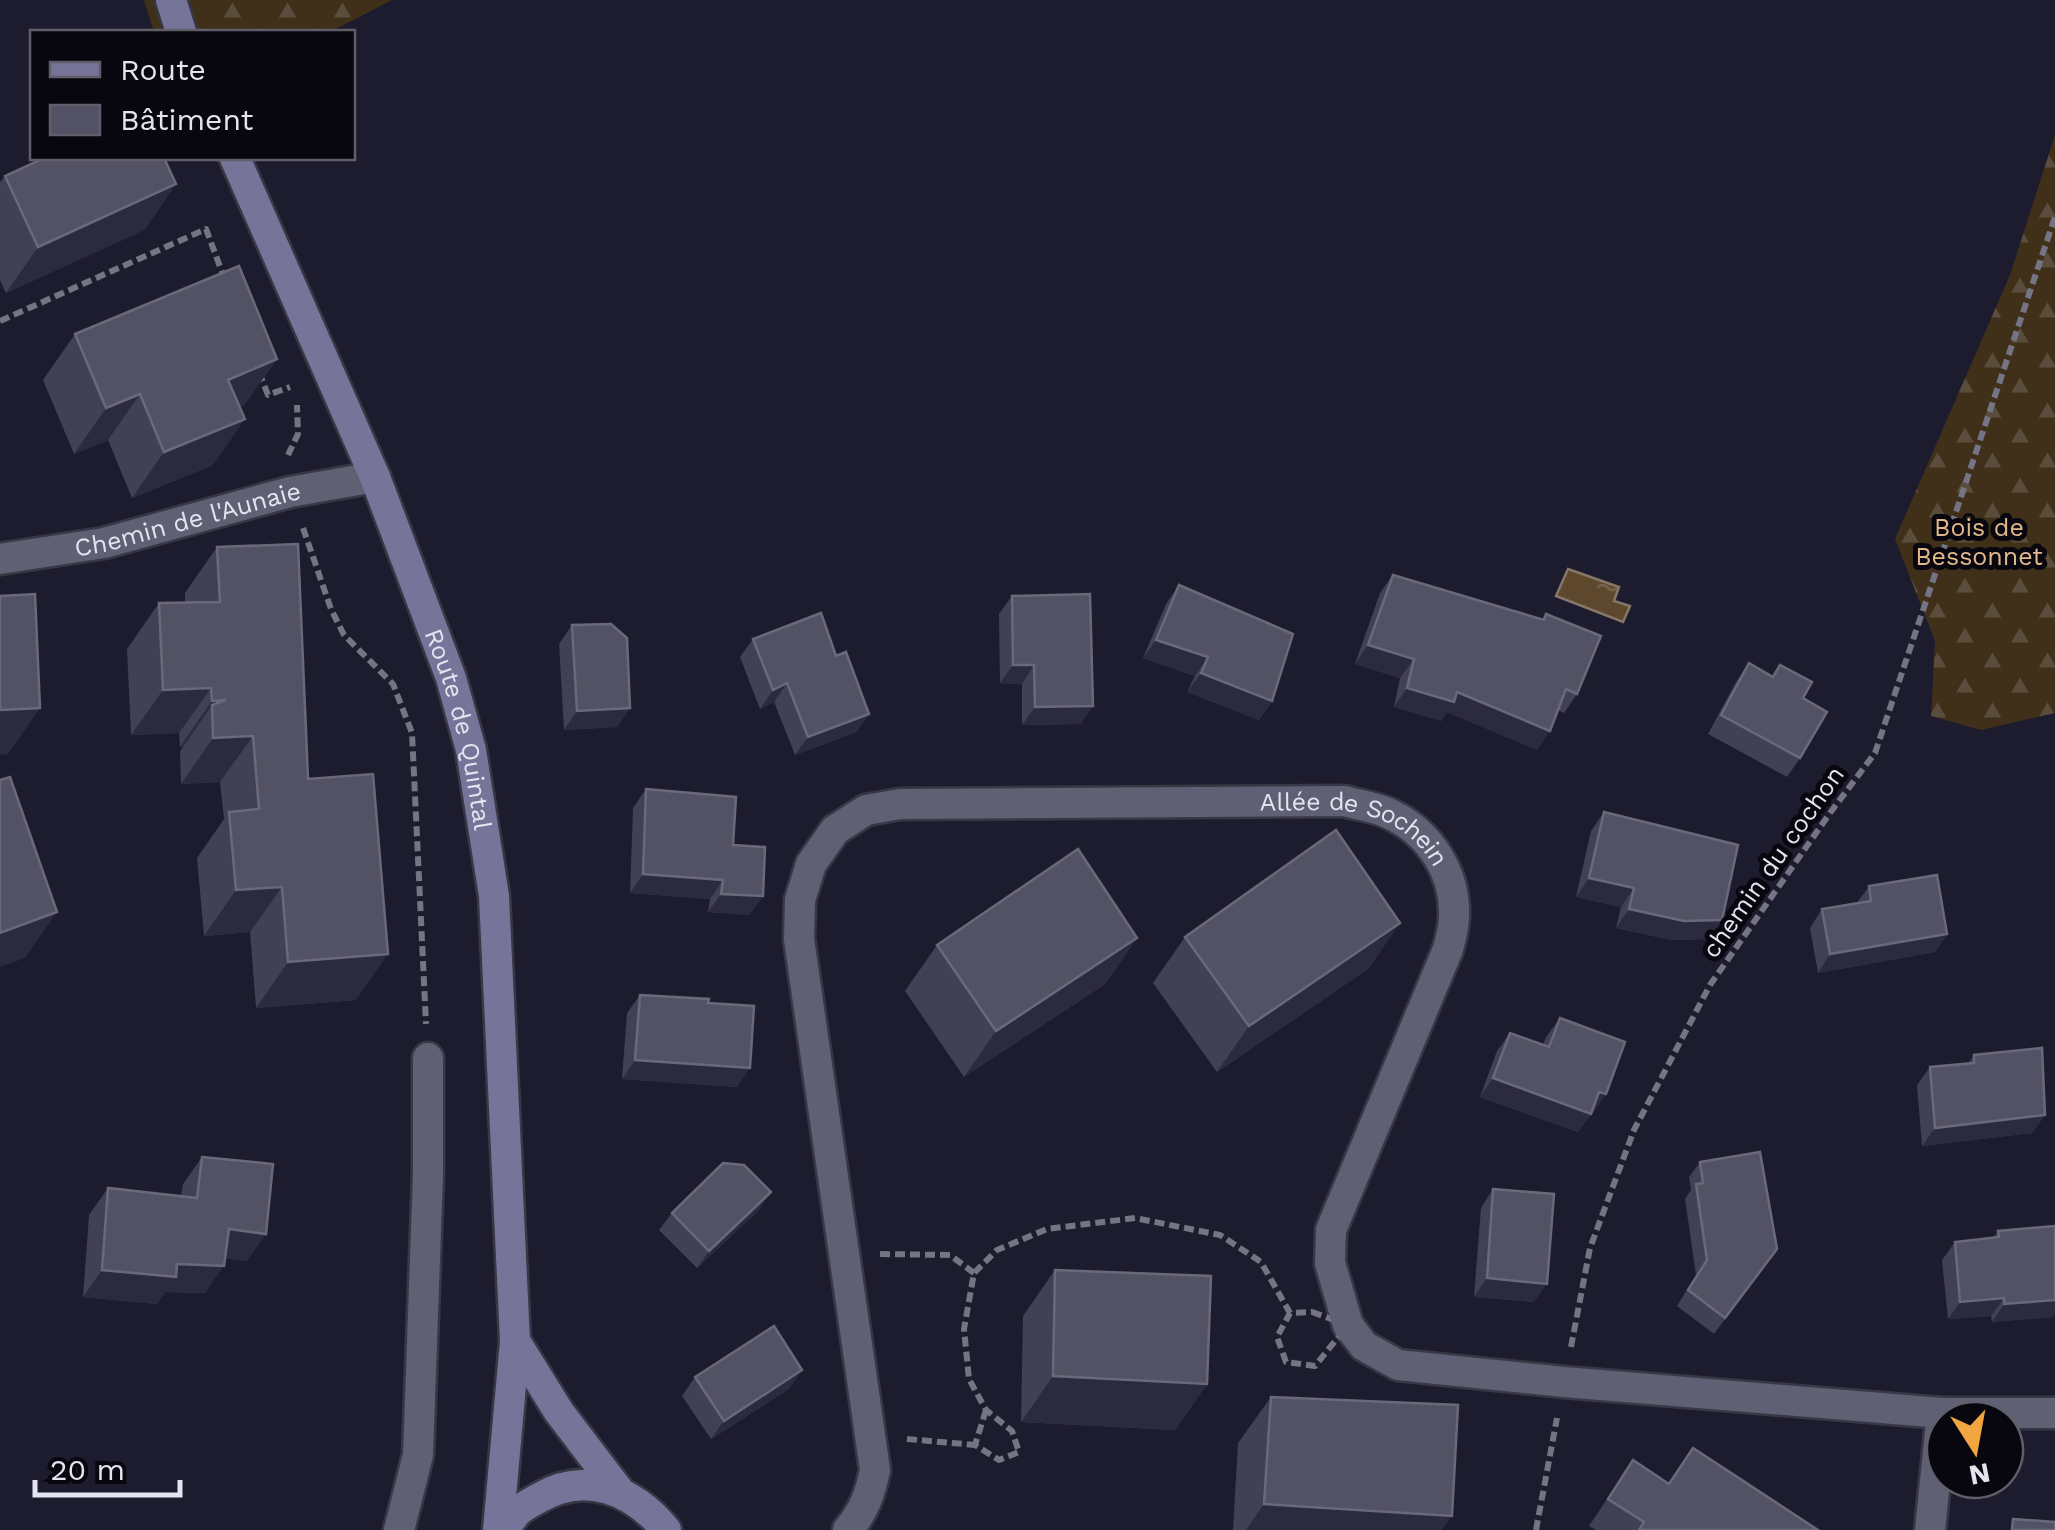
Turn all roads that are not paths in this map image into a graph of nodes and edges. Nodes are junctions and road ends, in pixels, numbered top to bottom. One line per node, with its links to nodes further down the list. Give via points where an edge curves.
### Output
1 (170, 0): 2 (street)
2 (180, 30)
3 (236, 160): 4 (street, Route de Quintal)
4 (375, 478): 5 (street, Chemin de l'Aunaie, via 290,492 104,543); 7 (street, Route de Quintal, via 451,678 477,787 494,896)
5 (0, 559)
6 (428, 1058): 13 (street, via 418,1455)
7 (515, 1342): 11 (street, Route de Quintal); 14 (street, Route de Quintal)
8 (1925, 1412): 16 (street, Allée de Sochein, via 1398,1365 1364,1346 1348,1324 1330,1263 1331,1230 1448,948 1454,918 1452,885 1438,854 1390,814 1344,801 900,804 866,810 835,830 811,864 800,900 799,939 875,1470 870,1497)
9 (2025, 1413): 10 (street, Allée de Sochein)
10 (2055, 1413)
11 (620, 1492): 14 (street, via 585,1485 550,1492 518,1510); 15 (street, Route de Quintal)
12 (1933, 1500): 17 (street)
13 (399, 1530)
14 (501, 1530)
15 (667, 1530)
16 (848, 1530)
17 (1930, 1530)

